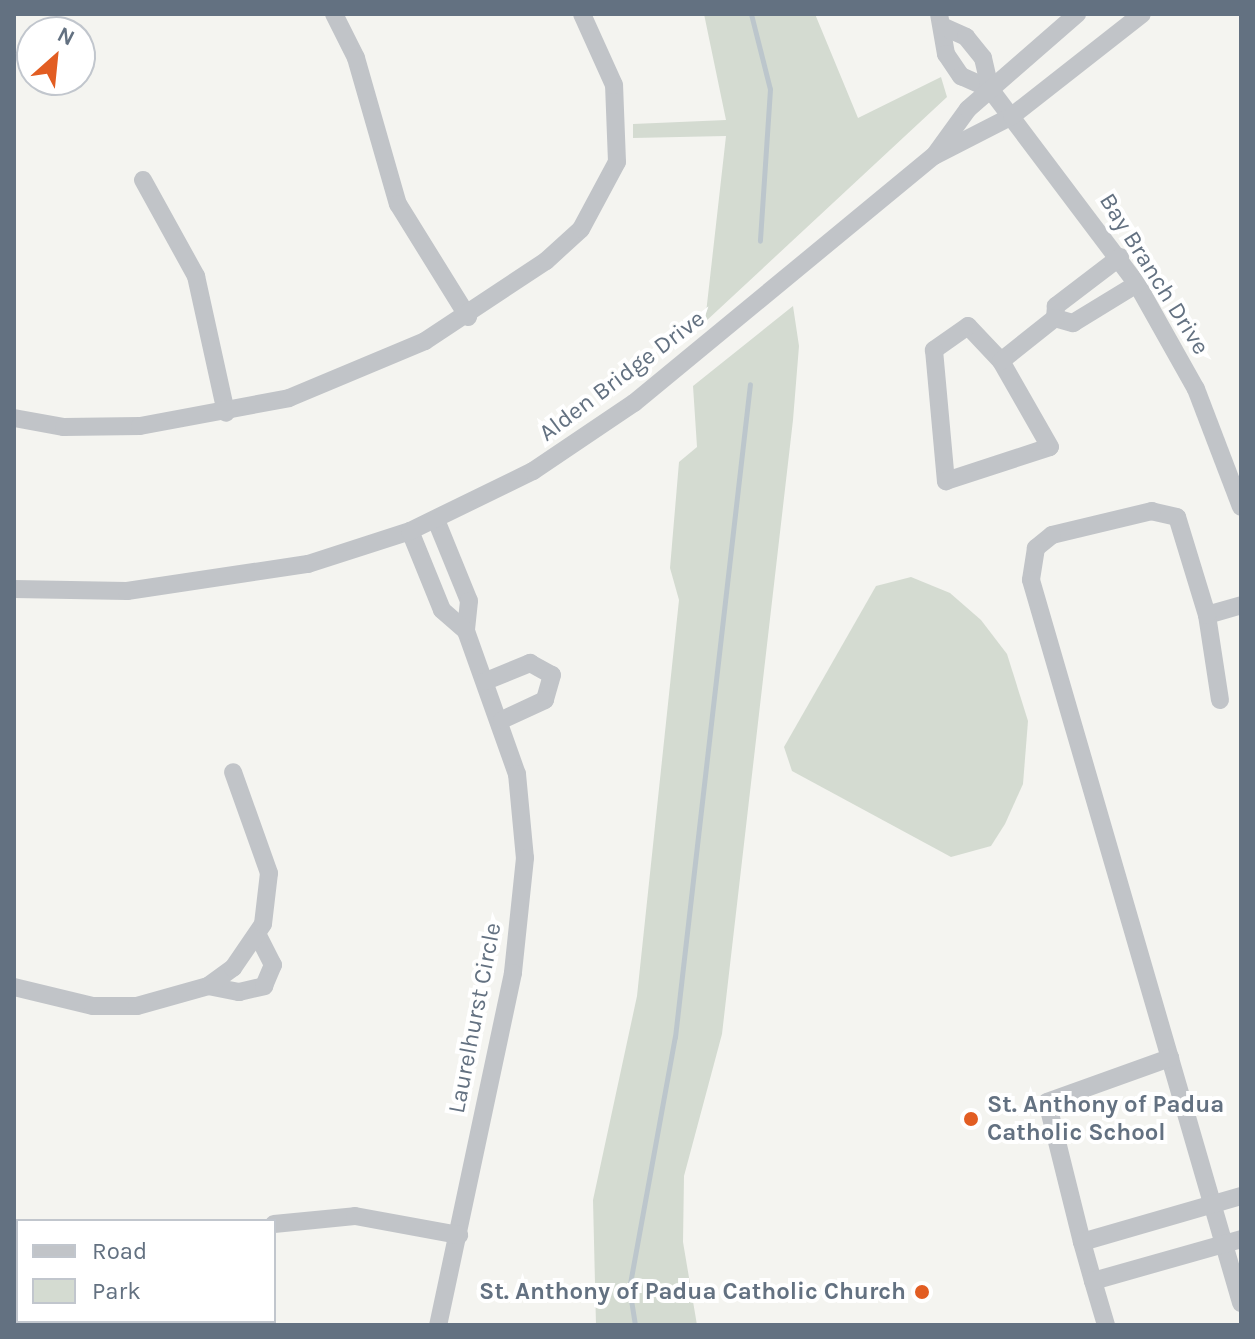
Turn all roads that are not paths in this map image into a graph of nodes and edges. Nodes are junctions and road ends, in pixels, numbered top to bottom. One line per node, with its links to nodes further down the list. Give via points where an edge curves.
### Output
1 (334, 14): 12 (street, via 356,58 398,204)
2 (582, 14): 12 (street, via 619,109 609,183 564,246)
3 (1077, 14): 6 (street, Alden Bridge Drive)
4 (1142, 14): 7 (street, Alden Bridge Drive)
5 (941, 20): 6 (street, via 966,37 983,58); 6 (street, via 946,54 961,76)
6 (990, 89): 7 (street, Bay Branch Drive); 8 (street, Alden Bridge Drive)
7 (1012, 116): 8 (street, Alden Bridge Drive); 10 (street, Bay Branch Drive)
8 (934, 156): 18 (street, Alden Bridge Drive, via 634,403 533,471)
9 (143, 180): 15 (street, via 196,276)
10 (1120, 257): 11 (street, Bay Branch Drive); 13 (street, via 1056,306)
11 (1137, 284): 13 (street, via 1073,323); 17 (street, Bay Branch Drive, via 1196,389)
12 (468, 317): 15 (street, via 339,380)
13 (1055, 318): 14 (street)
14 (1001, 361): 14 (street, via 1050,447 946,481 934,350 968,326)
15 (226, 413): 16 (street, via 98,428)
16 (14, 418)
17 (1241, 507)
18 (436, 520): 19 (street, Alden Bridge Drive); 23 (street, Laurelhurst Circle, via 469,601)
19 (410, 531): 20 (street, Alden Bridge Drive, via 248,577 127,591); 23 (street, Laurelhurst Circle, via 442,610)
20 (14, 589)
21 (1241, 605): 22 (street)
22 (1207, 615): 25 (street); 31 (street, via 1184,526 1167,511 1052,535 1030,562)
23 (466, 631): 24 (street, Laurelhurst Circle)
24 (486, 681): 26 (street, Laurelhurst Circle); 26 (street, via 530,663 552,675 545,700)
25 (1220, 700)
26 (502, 720): 35 (street, Laurelhurst Circle, via 523,806 524,873 513,973)
27 (233, 772): 28 (street, via 269,873)
28 (258, 936): 29 (street); 29 (street, via 273,965 264,986 239,992)
29 (208, 986): 30 (street, via 114,1007)
30 (14, 987)
31 (1170, 1058): 33 (street); 36 (street, via 1047,1102)
32 (1241, 1196): 33 (street)
33 (1212, 1204): 36 (street); 37 (street)
34 (276, 1224): 35 (street, via 355,1216)
35 (459, 1235): 40 (street, Laurelhurst Circle)
36 (1082, 1242): 38 (street)
37 (1232, 1242): 38 (street); 39 (street)
38 (1093, 1281): 41 (street)
39 (1241, 1303)
40 (438, 1325)
41 (1106, 1325)

